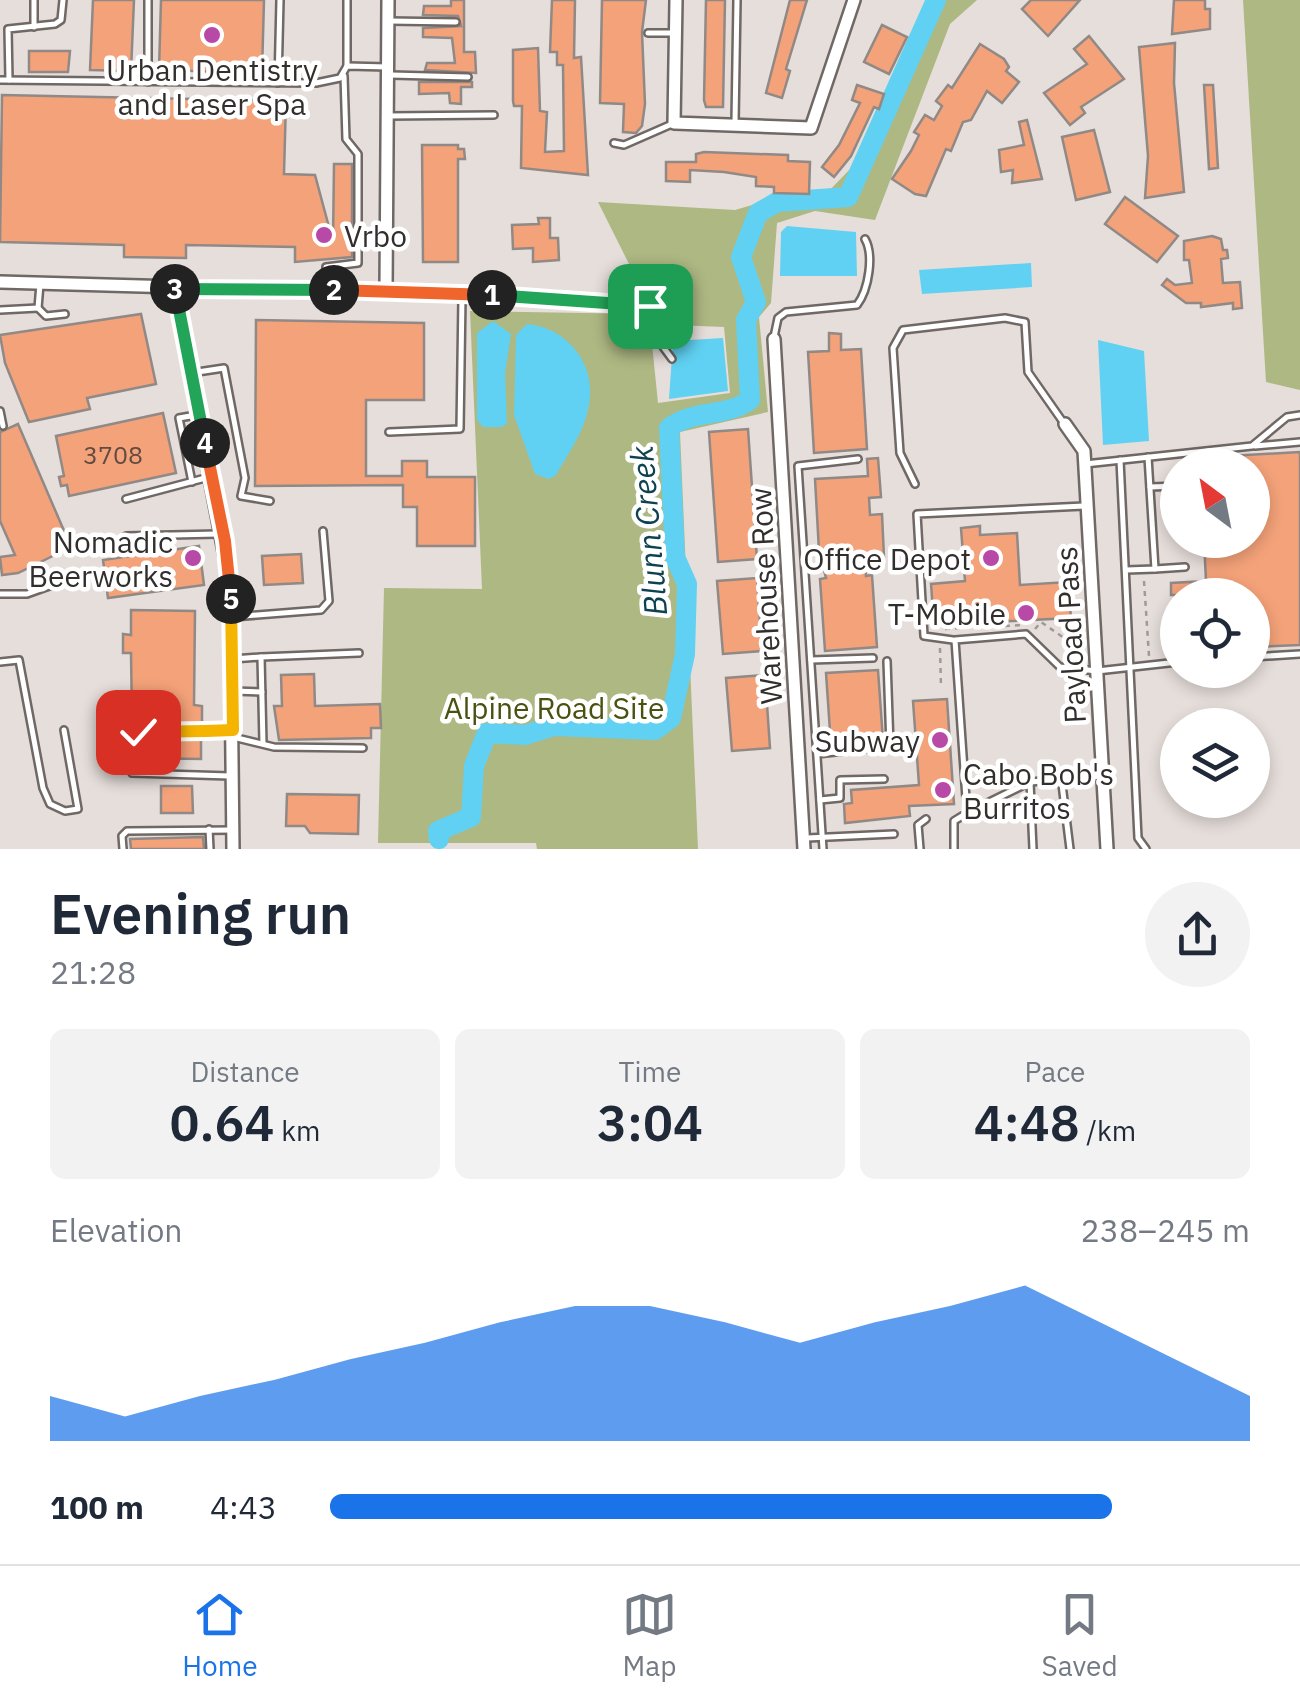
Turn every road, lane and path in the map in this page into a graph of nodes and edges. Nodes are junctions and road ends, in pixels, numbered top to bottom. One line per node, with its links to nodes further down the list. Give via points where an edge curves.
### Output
1 (34, 0): 12 (lane)
2 (63, 0): 12 (lane, via 62,20)
3 (148, 0): 21 (lane)
4 (280, 0): 22 (lane)
5 (346, 0): 15 (lane)
6 (388, 0): 10 (street)
7 (676, 0): 14 (street)
8 (737, 0): 26 (lane)
9 (854, 0): 26 (street, via 811,128)
10 (389, 21): 11 (lane); 16 (street)
11 (456, 22)
12 (34, 28): 20 (lane, via 8,29)
13 (648, 33): 14 (lane)
14 (675, 33): 25 (street)
15 (347, 66): 16 (lane); 17 (lane)
16 (389, 71): 18 (lane); 24 (street)
17 (344, 76): 22 (lane); 32 (lane, via 346,140 358,154 358,263 326,268)
18 (468, 77)
19 (0, 80): 20 (lane)
20 (9, 80): 21 (lane)
21 (148, 82): 22 (lane)
22 (278, 83)
23 (494, 115): 24 (lane)
24 (388, 116): 33 (street)
25 (674, 123): 26 (street); 27 (lane, via 624,145)
26 (734, 125)
27 (614, 143)
28 (865, 238): 39 (lane, via 872,251 857,304 786,312)
29 (0, 282): 30 (street)
30 (40, 284): 31 (street); 36 (lane)
31 (174, 289): 32 (street); 41 (street)
32 (325, 290): 33 (street)
33 (386, 290): 34 (street)
34 (462, 294): 35 (street); 47 (lane, via 460,430)
35 (561, 298): 40 (lane, via 650,306 663,352)
36 (38, 308): 37 (lane); 38 (lane, via 46,316)
37 (0, 310)
38 (66, 314)
39 (774, 339): 109 (street, Warehouse Row)
40 (672, 359)
41 (191, 374): 43 (street); 60 (lane, via 224,368 245,478 241,496)
42 (0, 411): 46 (lane)
43 (200, 414): 54 (street); 55 (lane, via 178,418)
44 (1300, 415): 49 (lane, via 1286,417)
45 (1065, 424): 53 (street, Payload Pass, via 1084,451); 56 (lane, via 1028,372 1025,322 1005,318 904,330 894,348 900,453)
46 (4, 426)
47 (389, 432)
48 (1300, 442): 49 (lane)
49 (1252, 446): 50 (lane)
50 (1148, 457): 52 (lane); 58 (lane)
51 (858, 459): 81 (lane, via 798,466)
52 (1120, 460): 53 (lane); 67 (lane)
53 (1084, 464): 61 (street, Payload Pass)
54 (212, 476): 55 (lane); 63 (street)
55 (192, 482): 59 (lane)
56 (916, 484)
57 (1160, 487): 58 (lane)
58 (1150, 488): 66 (lane)
59 (126, 499)
60 (270, 501)
61 (1087, 506): 72 (lane, via 917,514 924,636); 86 (street, Payload Pass)
62 (323, 532): 71 (lane, via 329,601 321,610)
63 (223, 533): 64 (lane); 71 (street)
64 (126, 536)
65 (1185, 567): 66 (lane)
66 (1155, 568): 67 (lane)
67 (1126, 570): 85 (lane)
68 (80, 575): 70 (lane, via 28,594)
69 (1144, 581): 78 (path)
70 (0, 594)
71 (232, 617): 80 (street)
72 (955, 640): 86 (lane, via 1026,634 1060,667); 103 (lane)
73 (941, 647): 87 (path)
74 (359, 653): 77 (lane)
75 (1300, 654): 76 (lane)
76 (1270, 656)
77 (261, 657): 80 (lane); 89 (lane)
78 (1149, 657)
79 (873, 658): 81 (lane)
80 (233, 659): 88 (street)
81 (811, 660): 95 (lane)
82 (0, 662): 90 (lane, via 19,660 43,788 50,804 65,811 78,809)
83 (887, 662): 95 (lane, via 890,746)
84 (1160, 663): 85 (lane)
85 (1131, 665): 86 (lane); 119 (lane, via 1138,838)
86 (1096, 671): 99 (street, Payload Pass)
87 (941, 687)
88 (233, 691): 89 (lane); 92 (street)
89 (262, 692): 93 (lane)
90 (64, 730)
91 (138, 732): 92 (lane)
92 (233, 734): 93 (lane); 97 (street)
93 (263, 744): 94 (lane)
94 (362, 748)
95 (817, 754): 102 (lane)
96 (132, 773): 97 (lane)
97 (233, 776): 106 (street)
98 (1061, 776): 99 (lane); 101 (lane); 117 (lane)
99 (1103, 776): 118 (street, Payload Pass)
100 (884, 779): 102 (lane, via 840,780 840,798)
101 (1030, 782): 103 (lane); 116 (lane)
102 (820, 800): 108 (lane)
103 (967, 813): 115 (lane, via 954,821)
104 (926, 818): 114 (lane, via 918,825)
105 (209, 829): 106 (lane); 110 (lane, via 127,830); 111 (lane)
106 (233, 830): 112 (street)
107 (894, 834): 108 (lane)
108 (822, 838): 109 (lane); 113 (lane)
109 (804, 844)
110 (123, 849)
111 (210, 849)
112 (233, 849)
113 (823, 849)
114 (920, 849)
115 (954, 849)
116 (1033, 849)
117 (1070, 849)
118 (1108, 849)
119 (1146, 849)

